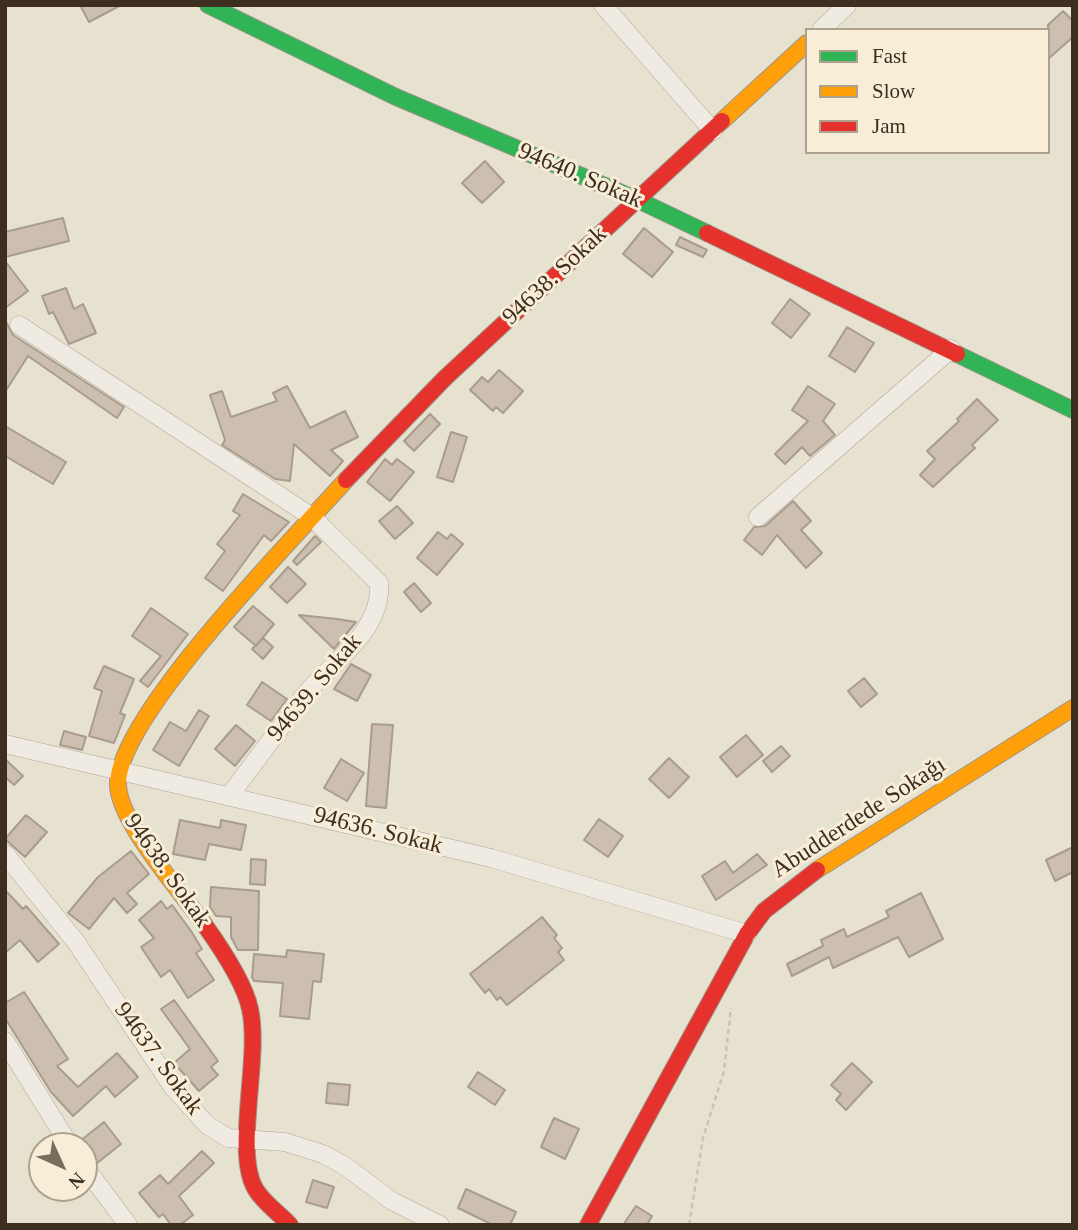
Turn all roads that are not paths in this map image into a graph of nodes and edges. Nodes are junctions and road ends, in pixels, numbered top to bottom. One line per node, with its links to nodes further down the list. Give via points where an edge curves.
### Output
1 (208, 5): 7 (street, 94640. Sokak, via 407,102)
2 (603, 5): 6 (street)
3 (847, 5): 4 (street)
4 (823, 28)
5 (805, 45): 6 (street, 94638. Sokak)
6 (713, 131): 7 (street, 94638. Sokak)
7 (638, 200): 9 (street, 94640. Sokak); 11 (street, 94638. Sokak, via 445,378)
8 (19, 325): 11 (street)
9 (951, 349): 10 (street, 94640. Sokak); 12 (street)
10 (1073, 410)
11 (312, 517): 15 (street, 94638. Sokak, via 178,667 145,715); 16 (street, 94639. Sokak, via 376,577 377,601 355,643 306,694)
12 (758, 517)
13 (1073, 708): 18 (street, Abudderdede Sokağı, via 800,881 764,911)
14 (5, 744): 15 (street, 94636. Sokak)
15 (120, 771): 16 (street, 94636. Sokak); 21 (street, 94638. Sokak, via 125,814 218,944 250,1006 255,1047)
16 (230, 795): 18 (street, 94636. Sokak, via 491,858)
17 (5, 854): 21 (street, 94637. Sokak, via 76,942 179,1094 218,1133)
18 (747, 934): 26 (street, Abudderdede Sokağı)
19 (5, 1041): 20 (street)
20 (61, 1132)
21 (248, 1139): 24 (street, 94638. Sokak, via 246,1161 256,1191); 25 (street, 94637. Sokak, via 285,1142 323,1154 393,1201)
22 (98, 1185): 23 (street)
23 (128, 1225)
24 (290, 1225)
25 (440, 1225)
26 (588, 1225)

